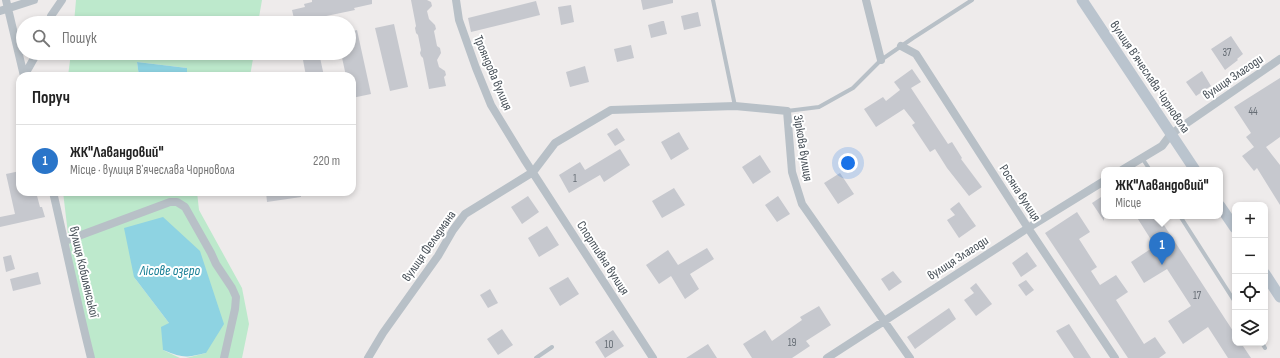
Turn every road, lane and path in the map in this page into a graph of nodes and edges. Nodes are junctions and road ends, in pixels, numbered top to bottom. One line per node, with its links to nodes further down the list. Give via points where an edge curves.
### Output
1 (6, 0): 9 (street)
2 (34, 0): 9 (street)
3 (62, 0): 10 (street)
4 (456, 0): 26 (street, Трояндова вулиця, via 459,20 491,105)
5 (713, 0): 19 (lane)
6 (866, 0): 16 (street)
7 (972, 0): 11 (lane)
8 (1082, 0): 21 (street, вулиця Вʼячеслава Чорновола)
9 (4, 10): 12 (street)
10 (52, 16)
11 (901, 46): 16 (lane); 32 (street, Росяна вулиця, via 916,54)
12 (16, 50)
13 (1280, 59): 21 (street, вулиця Злагоди)
14 (19, 60): 17 (street)
15 (33, 60): 18 (street)
16 (881, 60): 20 (lane, via 853,88 819,107)
17 (23, 72)
18 (26, 72)
19 (735, 106): 20 (street, Зіркова вулиця); 26 (street, Зіркова вулиця, via 611,110 555,143)
20 (787, 111): 37 (street, Зіркова вулиця, via 792,172 802,204)
21 (1171, 134): 22 (street, вулиця Злагоди, via 1162,146); 25 (street, вулиця Вʼячеслава Чорновола)
22 (1142, 158): 23 (street, вулиця Злагоди); 24 (lane)
23 (1127, 167)
24 (1148, 167)
25 (1193, 167)
26 (533, 172): 41 (street, вулиця Фельдмана, via 465,214 383,332); 43 (street, Спортивна вулиця)
27 (1101, 183): 32 (street, вулиця Злагоди)
28 (54, 196): 33 (street, вулиця Кобилянської)
29 (1223, 210): 31 (street)
30 (1182, 219): 35 (lane)
31 (1232, 224)
32 (1028, 228): 37 (street, вулиця Злагоди); 46 (street, Росяна вулиця)
33 (65, 241): 39 (street, вулиця Кобилянської); 40 (street, via 170,202 177,202 185,207 236,297)
34 (1268, 279): 36 (street)
35 (1232, 297)
36 (1280, 297)
37 (884, 320): 44 (street, вулиця Злагоди); 45 (street, Зіркова вулиця)
38 (552, 347): 42 (lane)
39 (91, 358)
40 (224, 358)
41 (368, 358)
42 (536, 358)
43 (653, 358)
44 (827, 358)
45 (910, 358)
46 (1115, 358)

